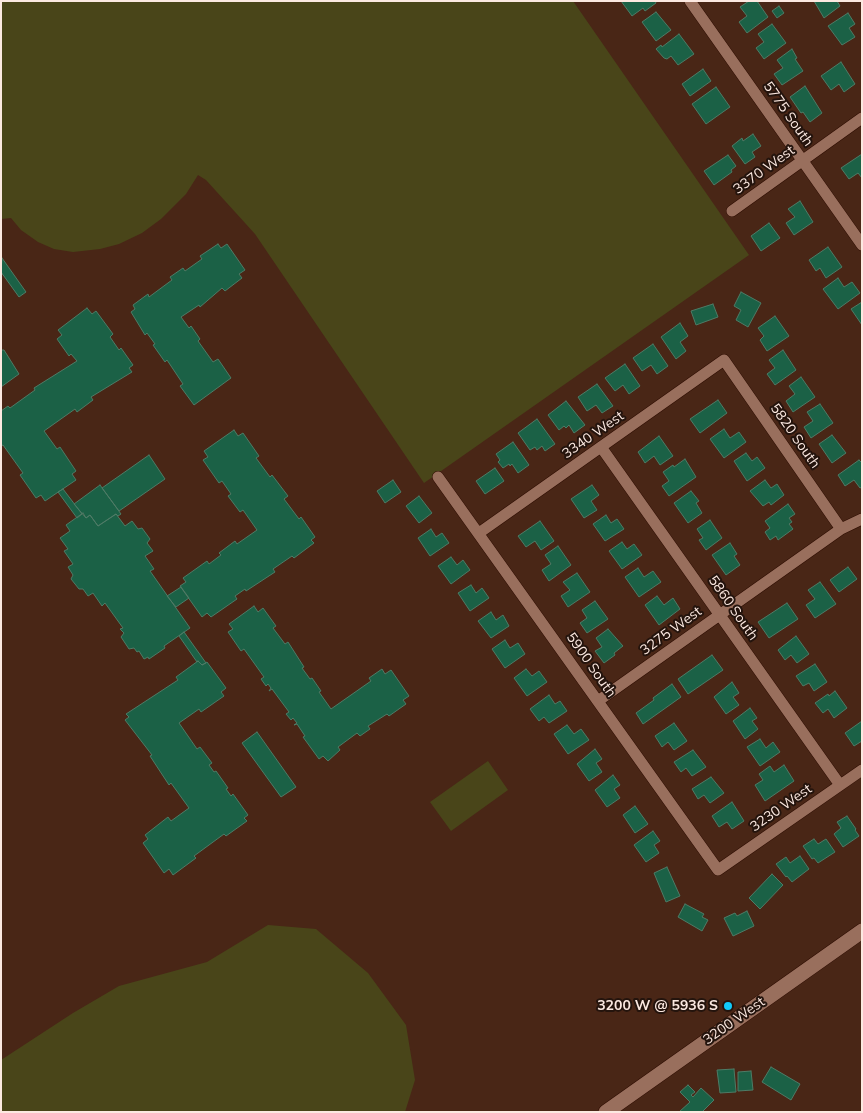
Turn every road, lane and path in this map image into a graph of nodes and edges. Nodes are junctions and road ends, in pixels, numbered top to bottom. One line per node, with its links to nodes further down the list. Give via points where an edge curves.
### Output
1 (690, 1): 3 (street, 5775 South)
2 (862, 118): 3 (street, 3370 West)
3 (802, 160): 4 (street, 3370 West); 5 (street, 5775 South)
4 (732, 211)
5 (862, 245)
6 (724, 360): 7 (street, 3340 West); 10 (street, 5820 South)
7 (601, 448): 11 (street, 3340 West); 12 (street, 5860 South)
8 (438, 477): 11 (street, 5900 South)
9 (862, 520): 10 (street, 3275 West)
10 (841, 529): 12 (street, 3275 West)
11 (479, 533): 13 (street, 5900 South)
12 (719, 614): 13 (street, 3275 West); 15 (street, 5860 South)
13 (598, 701): 16 (street, 5900 South)
14 (862, 770): 15 (street, 3230 West)
15 (840, 785): 16 (street, 3230 West)
16 (718, 870)
17 (862, 931): 18 (street, 3200 West)
18 (606, 1112)

